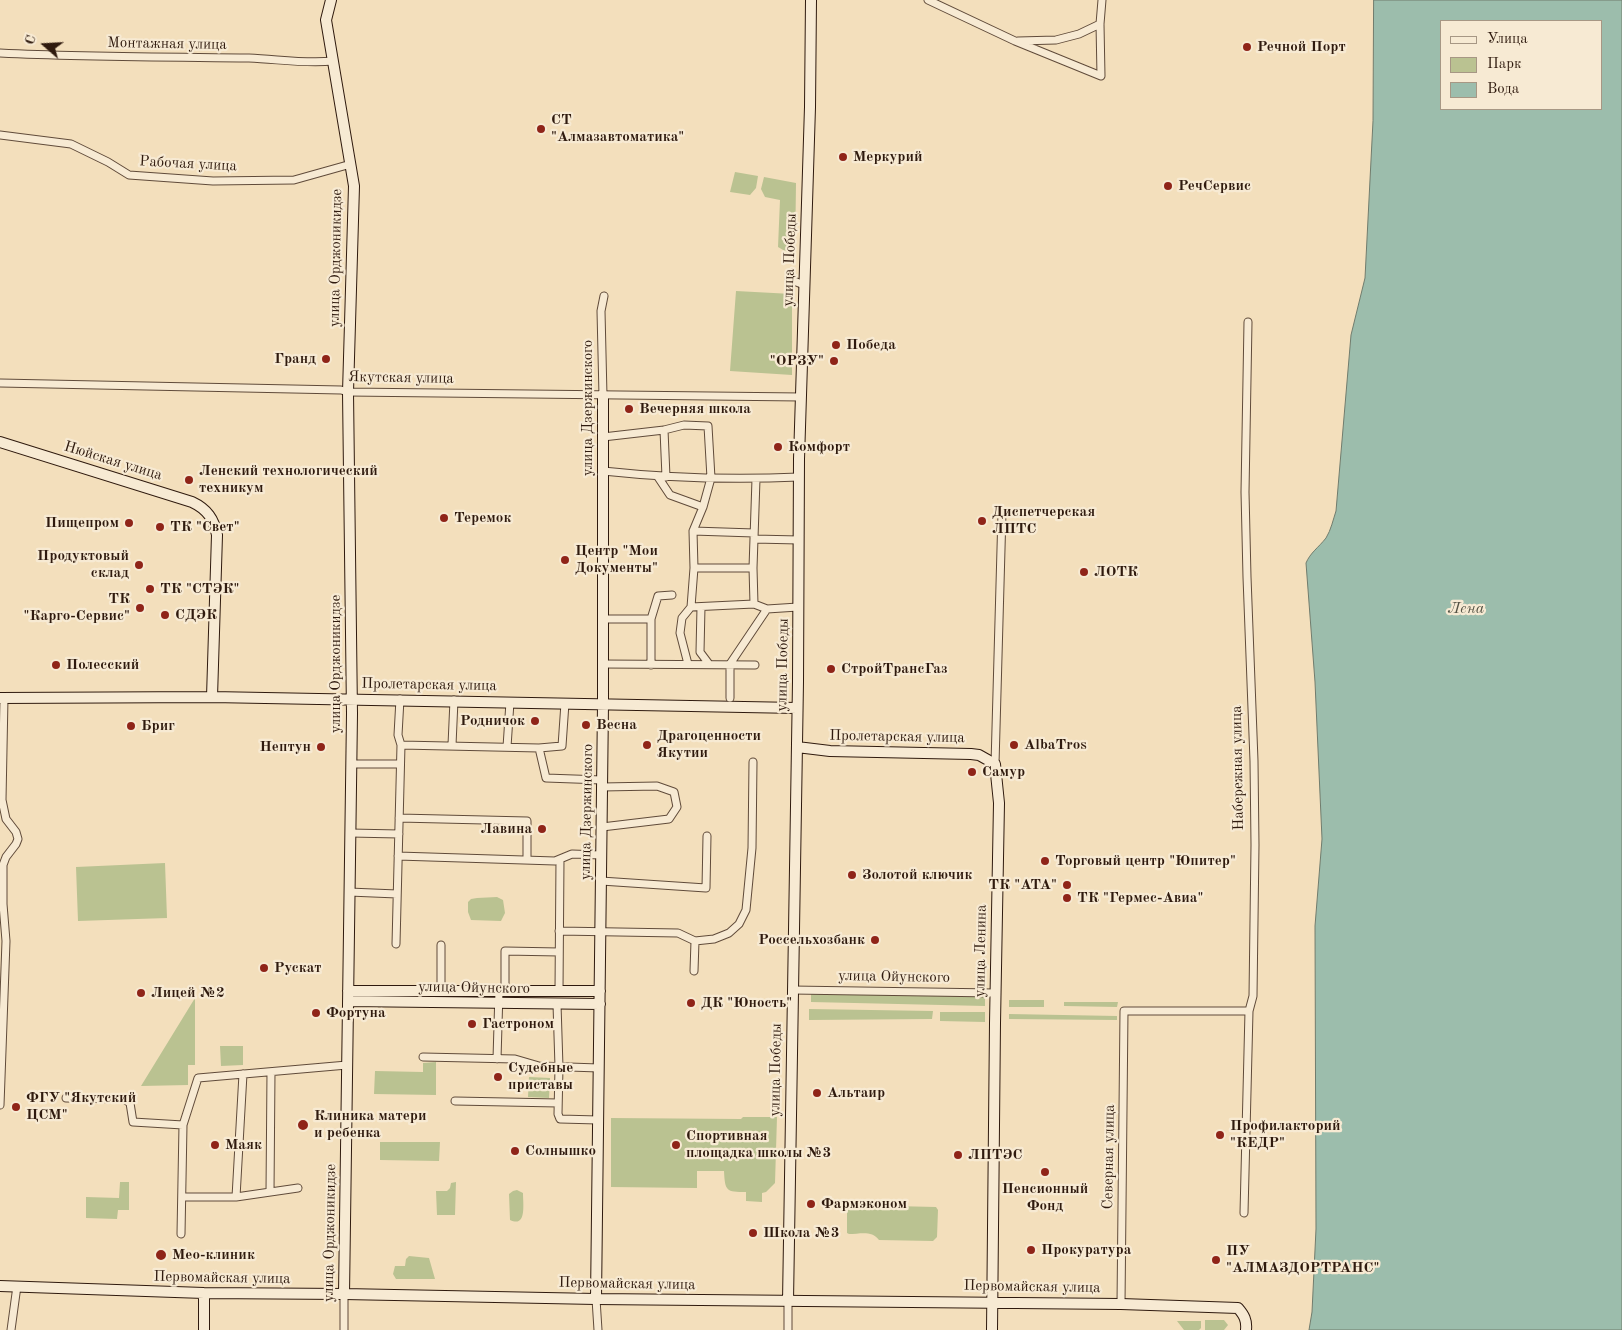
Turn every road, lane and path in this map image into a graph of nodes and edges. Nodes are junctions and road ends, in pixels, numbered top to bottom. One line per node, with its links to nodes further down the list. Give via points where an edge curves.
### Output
1 (330, 0): 8 (main road, улица Орджоникидзе, via 326,20)
2 (811, 0): 12 (main road, улица Победы)
3 (928, 0): 6 (street)
4 (1102, 0): 5 (street)
5 (1100, 24): 6 (street, via 1056,40); 6 (street, via 1101,76)
6 (1015, 41)
7 (0, 53): 8 (street, Монтажная улица)
8 (333, 61): 10 (main road, улица Орджоникидзе)
9 (0, 135): 10 (street, Рабочая улица, via 71,144 130,175 213,181 294,180)
10 (350, 164): 16 (main road, улица Орджоникидзе, via 354,186)
11 (789, 279): 12 (street)
12 (804, 285): 18 (main road, улица Победы)
13 (604, 296): 17 (street, улица Дзержинского, via 601,311)
14 (1248, 322): 99 (street, Набережная улица, via 1245,492 1255,845 1253,996)
15 (0, 383): 16 (street, Якутская улица)
16 (348, 392): 17 (street, Якутская улица); 51 (main road, улица Орджоникидзе)
17 (603, 396): 18 (street, Якутская улица); 20 (main road, улица Дзержинского)
18 (800, 397): 25 (main road, улица Победы)
19 (664, 430): 20 (street); 24 (street); 26 (street, via 684,425 708,426)
20 (603, 437): 22 (main road, улица Дзержинского)
21 (0, 442): 49 (main road, Нюйская улица, via 192,502 207,511 215,525 216,535)
22 (603, 472): 23 (street); 41 (main road, улица Дзержинского)
23 (658, 477): 24 (street); 28 (street, via 670,494)
24 (666, 477): 26 (street)
25 (799, 477): 27 (street); 32 (main road, улица Победы)
26 (711, 478): 27 (street); 28 (street)
27 (756, 479): 31 (street)
28 (703, 507): 30 (street)
29 (1002, 513): 67 (street, улица Ленина)
30 (693, 531): 31 (street); 33 (street)
31 (754, 536): 32 (street); 34 (street)
32 (799, 540): 39 (main road, улица Победы)
33 (694, 568): 34 (street); 37 (street)
34 (753, 568): 36 (street)
35 (672, 595): 42 (street, via 658,596)
36 (754, 604): 38 (street); 40 (street)
37 (691, 607): 38 (street); 44 (street, via 682,618 680,633)
38 (701, 607): 45 (street, via 700,652)
39 (798, 607): 40 (street); 58 (main road, улица Победы)
40 (768, 608): 46 (street)
41 (603, 619): 42 (street); 43 (main road, улица Дзержинского)
42 (651, 619): 47 (street)
43 (603, 664): 47 (street); 57 (main road, улица Дзержинского)
44 (688, 664): 45 (street); 47 (street)
45 (709, 664): 46 (street)
46 (730, 664): 48 (street); 52 (street)
47 (651, 665)
48 (755, 665)
49 (212, 696): 50 (main road, Пролетарская улица); 51 (main road, Пролетарская улица)
50 (2, 698): 81 (street, via 2,800 6,819 18,839 4,865)
51 (352, 698): 53 (main road, Пролетарская улица); 65 (main road, улица Орджоникидзе)
52 (730, 698)
53 (400, 699): 54 (main road, Пролетарская улица); 59 (street, via 398,735)
54 (454, 700): 55 (main road, Пролетарская улица); 60 (street)
55 (510, 702): 56 (main road, Пролетарская улица); 61 (street)
56 (566, 703): 57 (main road, Пролетарская улица); 63 (street, via 562,746)
57 (603, 704): 58 (main road, Пролетарская улица); 68 (main road, улица Дзержинского)
58 (797, 708): 62 (main road, улица Победы)
59 (401, 745): 60 (street); 66 (street)
60 (452, 745): 61 (street)
61 (508, 747): 63 (street)
62 (797, 747): 67 (main road, Пролетарская улица, via 830,751 971,754); 89 (main road, улица Победы)
63 (539, 748): 68 (street, via 546,778)
64 (753, 762): 84 (street, via 752,848 746,910 739,924 729,933)
65 (351, 764): 66 (street); 71 (main road, улица Орджоникидзе)
66 (400, 764): 69 (street)
67 (995, 764): 94 (main road, улица Ленина, via 998,803)
68 (602, 783): 70 (main road, улица Дзержинского); 70 (street, via 657,786 674,792 677,807 669,819)
69 (399, 818): 72 (street); 76 (street, via 527,821)
70 (602, 827): 74 (main road, улица Дзержинского)
71 (350, 833): 72 (street); 79 (main road, улица Орджоникидзе)
72 (399, 834): 75 (street)
73 (707, 836): 78 (street, via 706,888)
74 (601, 855): 77 (street, via 572,854); 78 (main road, улица Дзержинского)
75 (398, 856): 76 (street); 80 (street)
76 (527, 859): 77 (street)
77 (560, 859): 82 (street)
78 (601, 881): 83 (main road, улица Дзержинского)
79 (350, 892): 80 (street); 95 (main road, улица Орджоникидзе)
80 (398, 894): 85 (street)
81 (2, 903): 107 (street, via 6,942)
82 (559, 931): 83 (street); 87 (street)
83 (600, 931): 84 (street, via 678,933); 93 (main road, улица Дзержинского)
84 (695, 941): 88 (street)
85 (396, 944)
86 (441, 945): 90 (street)
87 (560, 952): 91 (street, via 505,951); 92 (street)
88 (694, 971)
89 (792, 990): 94 (street, улица Ойунского); 125 (main road, улица Победы)
90 (441, 991): 91 (main road, улица Ойунского); 95 (main road, улица Ойунского)
91 (502, 991): 92 (main road, улица Ойунского); 96 (street)
92 (559, 991): 93 (main road, улица Ойунского)
93 (600, 992): 98 (main road, улица Дзержинского)
94 (995, 993): 126 (main road, улица Ленина)
95 (348, 996): 96 (main road, улица Ойунского); 102 (main road, улица Орджоникидзе)
96 (499, 1003): 97 (main road, улица Ойунского); 101 (street)
97 (557, 1004): 98 (main road, улица Ойунского); 103 (street)
98 (600, 1004): 104 (main road, улица Дзержинского)
99 (1249, 1011): 118 (street, Набережная улица); 127 (street, Северная улица, via 1124,1011)
100 (423, 1057): 101 (street)
101 (497, 1059): 103 (street)
102 (347, 1065): 105 (street); 123 (main road, улица Орджоникидзе)
103 (559, 1067): 104 (street); 110 (street)
104 (599, 1068): 112 (main road, улица Дзержинского)
105 (271, 1072): 106 (street); 115 (street)
106 (243, 1074): 113 (street, via 198,1078); 116 (street)
107 (0, 1075): 111 (street)
108 (66, 1098): 113 (street, via 124,1098 130,1103 133,1122)
109 (455, 1102): 110 (street)
110 (558, 1103): 112 (street, via 560,1118)
111 (0, 1105)
112 (598, 1120): 124 (main road, улица Дзержинского)
113 (183, 1124): 117 (street)
114 (298, 1188): 115 (street)
115 (270, 1192): 116 (street)
116 (236, 1197): 117 (street)
117 (182, 1198): 119 (street)
118 (1244, 1213)
119 (181, 1234)
120 (0, 1286): 121 (main road, Первомайская улица)
121 (18, 1286): 122 (main road, Первомайская улица); 129 (street)
122 (204, 1294): 123 (main road, Первомайская улица); 130 (main road)
123 (344, 1294): 124 (main road, Первомайская улица); 131 (street, улица Орджоникидзе)
124 (596, 1299): 125 (main road, Первомайская улица); 132 (street, улица Дзержинского)
125 (788, 1300): 126 (main road, Первомайская улица); 133 (street, улица Победы)
126 (993, 1302): 127 (main road, Первомайская улица); 134 (main road, улица Ленина)
127 (1121, 1304): 128 (main road, Первомайская улица, via 1238,1308)
128 (1246, 1326)
129 (11, 1330)
130 (204, 1330)
131 (344, 1330)
132 (598, 1330)
133 (788, 1330)
134 (992, 1330)

